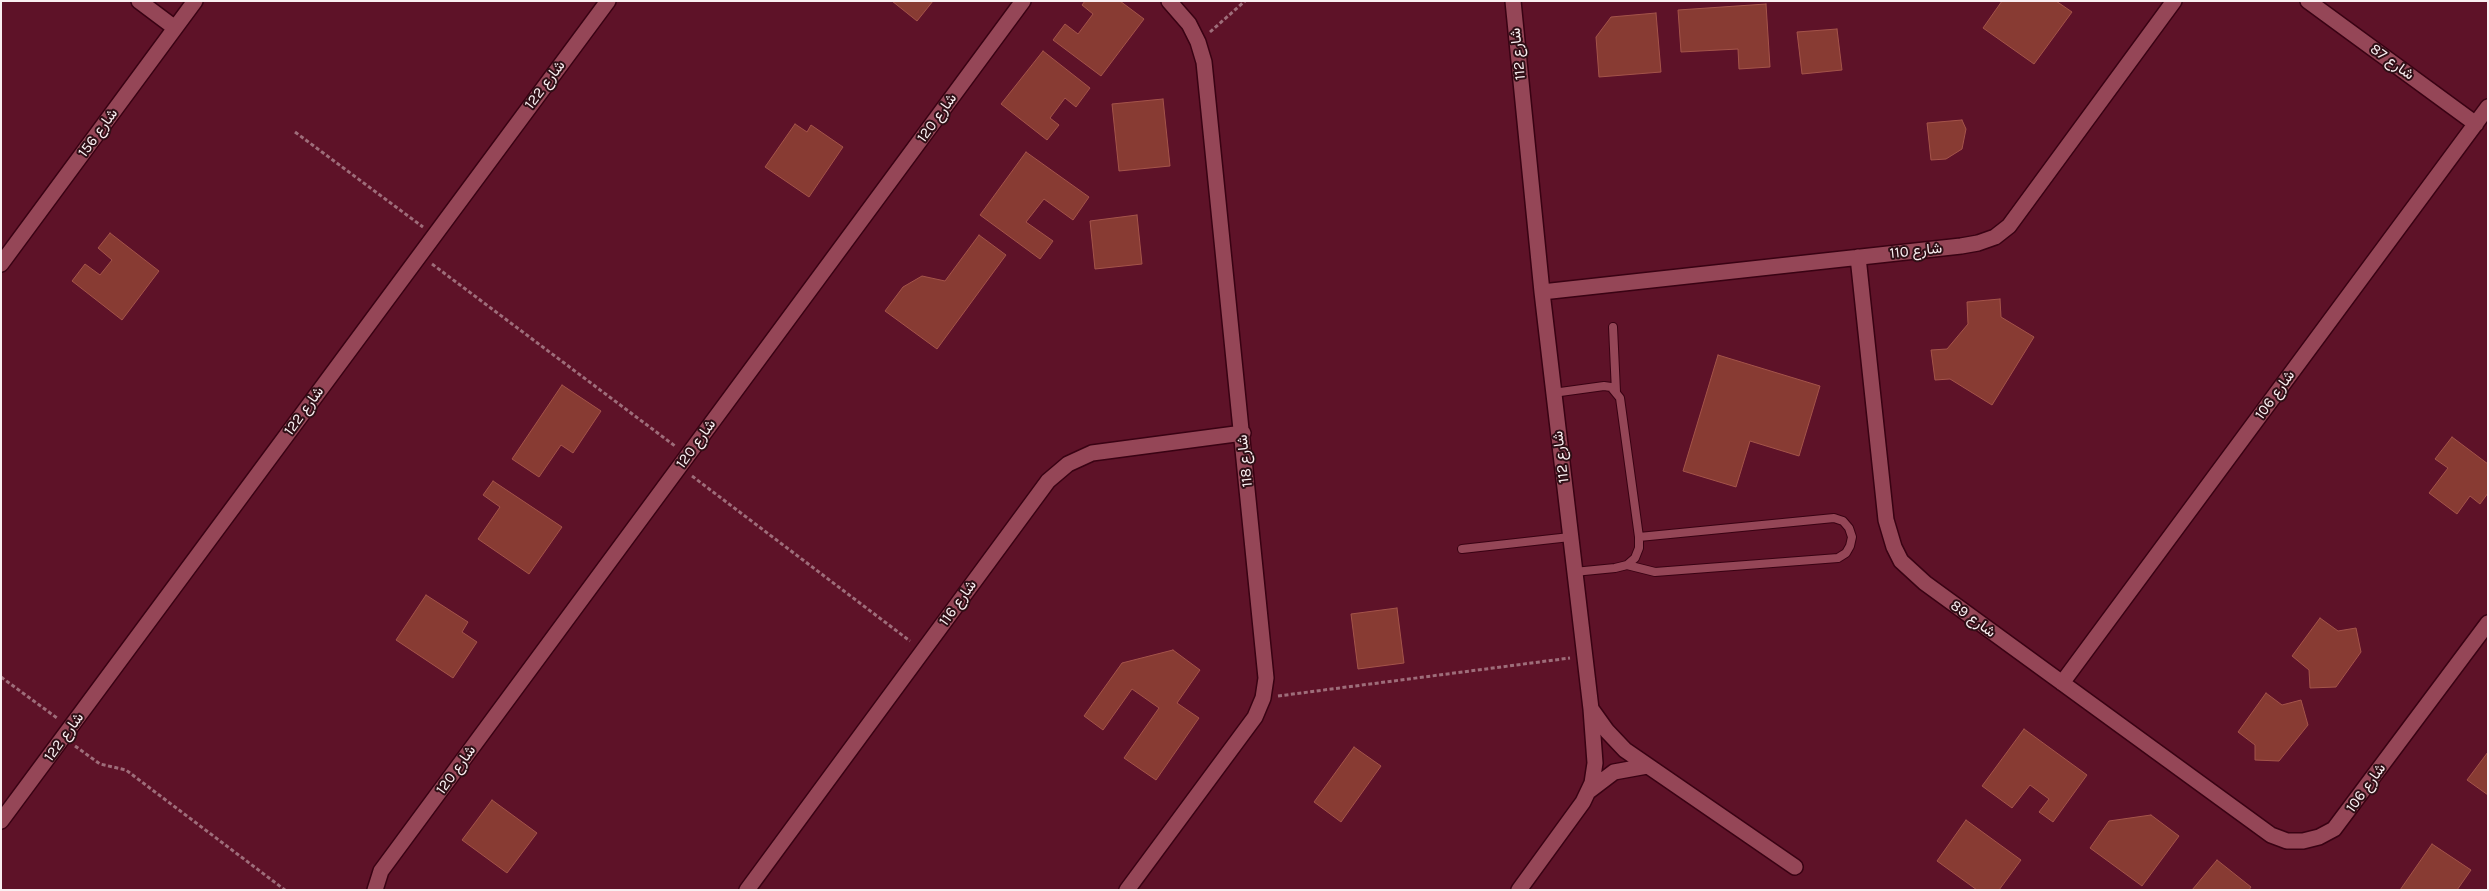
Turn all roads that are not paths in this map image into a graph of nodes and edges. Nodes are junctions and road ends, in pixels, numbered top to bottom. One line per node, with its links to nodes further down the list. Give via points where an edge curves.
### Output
1 (139, 1): 9 (street)
2 (195, 1): 9 (street, شارع 156)
3 (608, 1): 29 (street, شارع 122)
4 (1023, 1): 32 (street, شارع 120, via 382,871)
5 (1169, 1): 18 (street, شارع 118, via 1189,24 1204,62)
6 (1513, 1): 14 (street, شارع 112)
7 (2174, 1): 12 (street, شارع 110, via 2009,226 1995,237 1978,243)
8 (2308, 1): 11 (street, شارع 87)
9 (176, 28): 13 (street, شارع 156)
10 (2488, 108): 11 (street, شارع 106)
11 (2476, 124): 25 (street, شارع 106)
12 (1858, 257): 14 (street, شارع 110); 25 (street, شارع 89, via 1886,520 1894,547 1912,573)
13 (1, 264)
14 (1542, 292): 17 (street, شارع 112)
15 (1613, 327): 16 (lane)
16 (1616, 392): 17 (lane, via 1604,386); 20 (lane, via 1621,405)
17 (1554, 393): 19 (street, شارع 112)
18 (1243, 434): 33 (street, شارع 116, via 1092,453 1068,464 1048,480); 34 (street, شارع 118, via 1266,658 1263,698 1255,717)
19 (1570, 537): 21 (lane); 23 (street, شارع 112)
20 (1639, 537): 22 (lane, via 1635,558); 22 (lane, via 1834,518 1843,521 1852,537 1846,553 1838,558 1655,572)
21 (1462, 549)
22 (1627, 565): 23 (lane)
23 (1574, 572): 26 (street, شارع 112)
24 (2488, 623): 30 (street, شارع 106, via 2345,816 2319,837)
25 (2062, 683): 30 (street, شارع 89, via 2271,835 2287,841)
26 (1591, 709): 27 (street, via 1625,750); 28 (street, شارع 112, via 1595,763)
27 (1647, 766): 28 (street, via 1614,772); 31 (street)
28 (1589, 791): 35 (street, شارع 112)
29 (1, 821)
30 (2303, 841)
31 (1796, 867)
32 (375, 890)
33 (747, 890)
34 (1127, 890)
35 (1519, 890)

